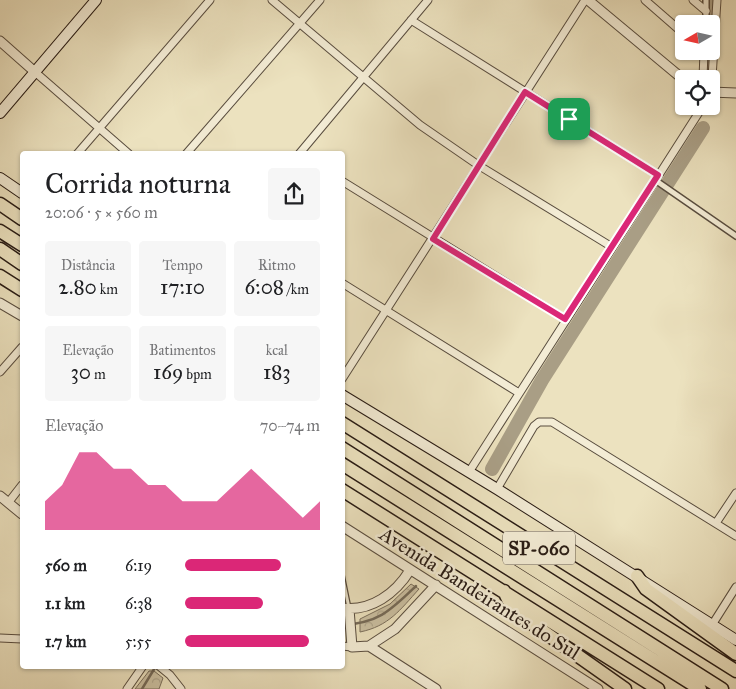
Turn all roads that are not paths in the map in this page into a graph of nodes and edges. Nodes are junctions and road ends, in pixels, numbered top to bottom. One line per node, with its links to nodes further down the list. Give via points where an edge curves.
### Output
1 (96, 0): 18 (main road)
2 (210, 0): 26 (street)
3 (272, 0): 14 (street)
4 (320, 0): 14 (street)
5 (428, 0): 13 (street)
6 (587, 0): 19 (street); 21 (street)
7 (645, 0): 15 (street)
8 (693, 0): 11 (street)
9 (706, 0): 11 (street)
10 (718, 0): 17 (street)
11 (706, 11): 12 (street)
12 (706, 15)
13 (411, 20): 20 (street); 21 (street)
14 (299, 24): 20 (street); 29 (street)
15 (675, 26)
16 (0, 41): 18 (street)
17 (713, 70)
18 (35, 72): 24 (main road); 26 (street)
19 (675, 73)
20 (362, 79): 30 (street); 31 (street, via 420,126)
21 (525, 92): 31 (street); 33 (street)
22 (720, 92): 23 (street)
23 (736, 93)
24 (0, 113)
25 (698, 115): 33 (street)
26 (100, 128): 27 (street); 28 (street)
27 (80, 151)
28 (126, 151)
29 (189, 151)
30 (302, 151)
31 (478, 165): 40 (street); 42 (street)
32 (0, 178): 35 (main road)
33 (658, 180): 39 (street); 42 (street)
34 (345, 183): 40 (street)
35 (20, 191)
36 (0, 204): 37 (highway)
37 (20, 218)
38 (0, 231): 41 (highway)
39 (736, 236)
40 (433, 239): 49 (street); 51 (street)
41 (20, 244)
42 (612, 247): 51 (street)
43 (0, 250): 44 (highway)
44 (20, 263)
45 (0, 276): 47 (highway)
46 (345, 286): 49 (street)
47 (20, 289)
48 (0, 303): 50 (street)
49 (386, 311): 54 (street); 55 (street)
50 (20, 315)
51 (565, 319): 55 (street)
52 (20, 349): 53 (street)
53 (0, 372)
54 (345, 374)
55 (519, 393): 60 (street)
56 (345, 397): 60 (main road)
57 (345, 425): 88 (highway, SP-060)
58 (345, 450): 98 (highway, SP-060)
59 (345, 466): 97 (highway, SP-060)
60 (469, 472): 62 (main road)
61 (20, 488): 66 (street)
62 (496, 489): 68 (street, via 534,426 539,422 552,422); 72 (main road)
63 (345, 492): 75 (highway, SP-060)
64 (736, 493): 68 (street)
65 (0, 496): 66 (street)
66 (8, 503): 67 (street)
67 (20, 512)
68 (716, 523): 70 (street)
69 (345, 528): 71 (street, Avenida Bandeirantes do Sul)
70 (736, 536)
71 (410, 570): 73 (street, Avenida Bandeirantes do Sul); 77 (street, via 384,598)
72 (637, 576): 78 (main road); 85 (highway, via 646,590)
73 (436, 586): 83 (street, via 395,629); 94 (street, Avenida Bandeirantes do Sul)
74 (736, 587): 78 (street)
75 (504, 591): 95 (highway, via 513,610); 96 (highway, SP-060)
76 (345, 596): 77 (lane)
77 (347, 611): 84 (street)
78 (712, 625): 81 (main road)
79 (0, 638): 80 (street)
80 (20, 639)
81 (736, 640)
82 (345, 646): 84 (street)
83 (369, 646): 84 (street); 93 (street)
84 (352, 647)
85 (736, 654)
86 (140, 669): 90 (street)
87 (163, 669): 89 (street)
88 (736, 671)
89 (176, 681): 91 (street); 92 (street)
90 (127, 689)
91 (170, 689)
92 (181, 689)
93 (436, 689)
94 (598, 689)
95 (625, 689)
96 (658, 689)
97 (700, 689)
98 (722, 689)

